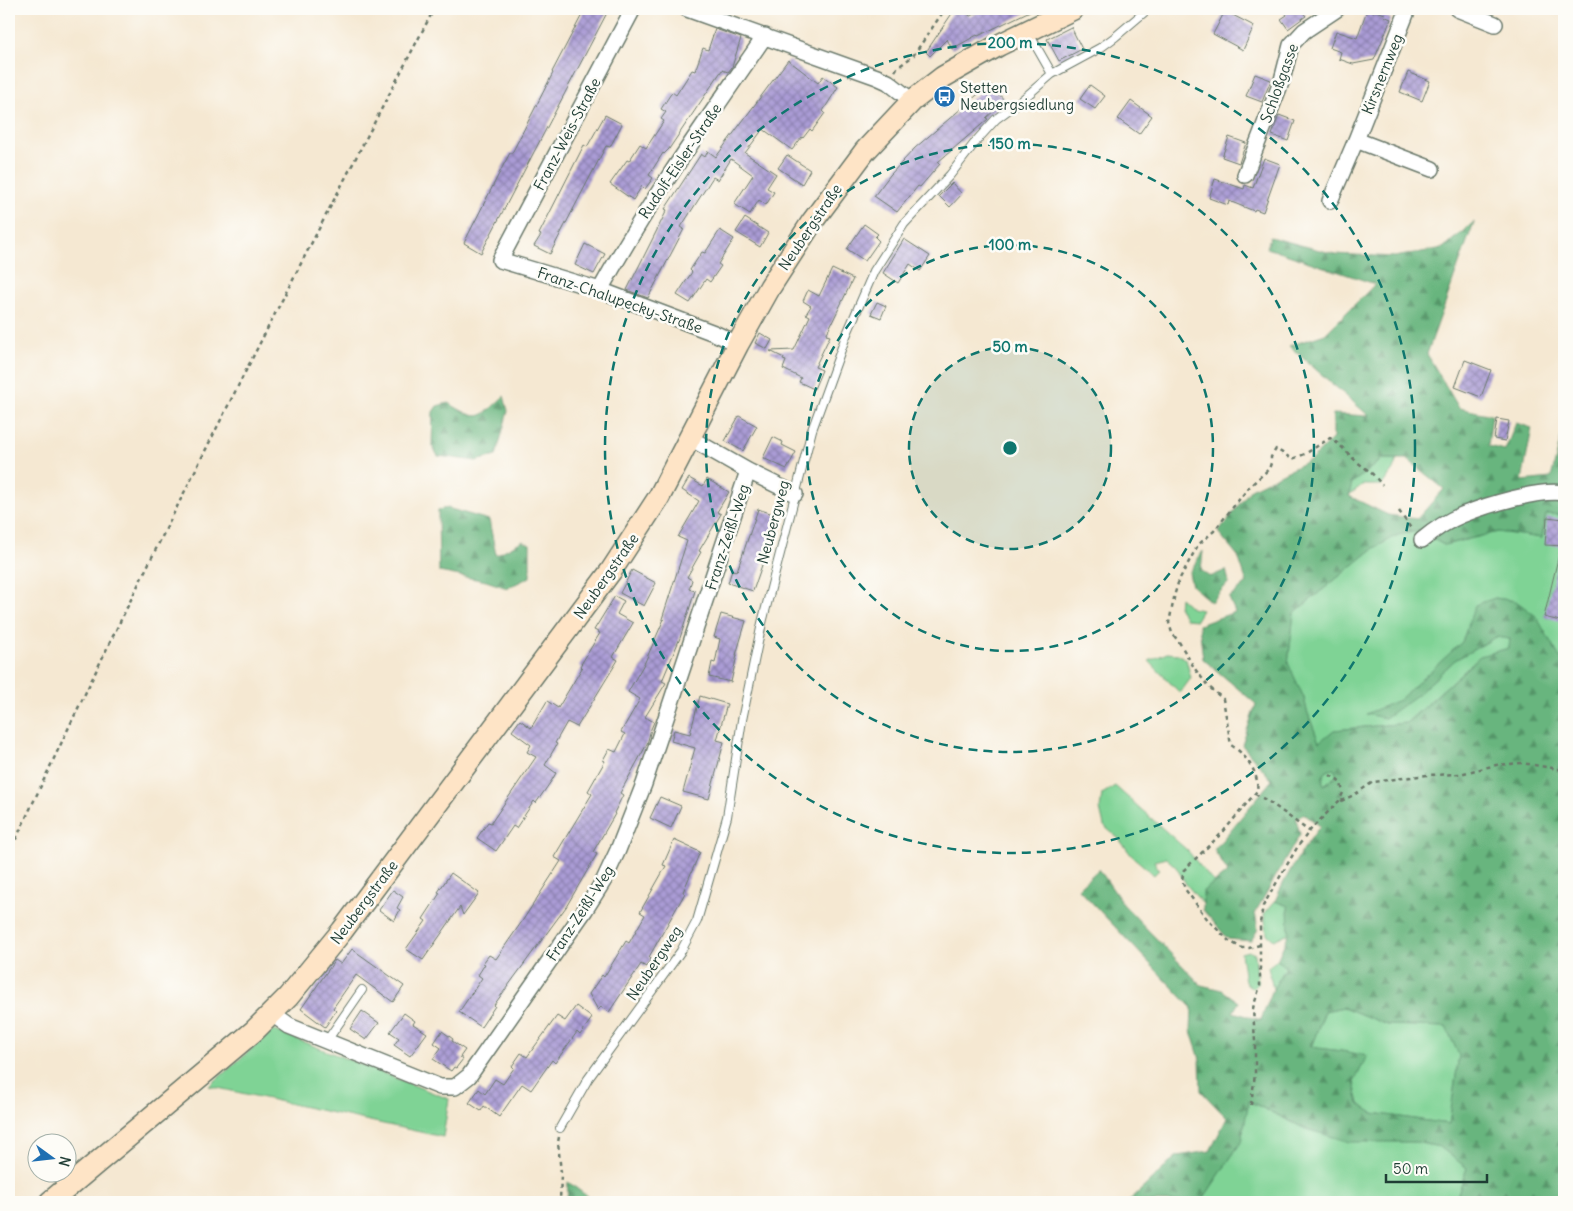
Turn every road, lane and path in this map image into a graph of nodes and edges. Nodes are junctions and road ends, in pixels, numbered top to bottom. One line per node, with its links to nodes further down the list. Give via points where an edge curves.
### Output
1 (434, 9): 35 (path, via 137,586)
2 (633, 9): 20 (street, Franz-Weis-Straße)
3 (687, 9): 12 (street)
4 (944, 9): 14 (path, via 913,56 897,68)
5 (1073, 9): 11 (street, Neubergstraße)
6 (1148, 9): 13 (lane, Neubergweg, via 1100,48)
7 (1336, 9): 18 (street, Schloßgasse, via 1304,31 1291,45 1282,80)
8 (1408, 9): 16 (street, Kirsnernweg)
9 (1457, 9): 10 (street)
10 (1495, 24)
11 (1027, 30): 13 (lane); 15 (street, Neubergstraße, via 952,71)
12 (765, 36): 14 (street); 21 (street, Rudolf-Eisler-Straße, via 657,193)
13 (1052, 74): 26 (lane, Neubergweg, via 991,123 954,170 904,224 879,263 819,407)
14 (888, 82): 15 (street)
15 (912, 101): 22 (street, Neubergstraße, via 865,151 826,201 786,261)
16 (1356, 140): 17 (street); 19 (street, Kirsnernweg)
17 (1432, 168)
18 (1244, 175)
19 (1330, 201)
20 (500, 260): 21 (street, Franz-Chalupecky-Straße)
21 (600, 290): 22 (street, Franz-Chalupecky-Straße)
22 (738, 344): 23 (street, Neubergstraße)
23 (690, 438): 24 (street, Franz-Zeißl-Weg); 38 (street, Neubergstraße, via 659,497 598,589 352,919)
24 (748, 471): 26 (street, Franz-Zeißl-Weg); 39 (street, Franz-Zeißl-Weg, via 644,784 618,850 585,910 469,1076 454,1087 440,1087)
25 (1382, 485): 32 (path, via 1370,470 1330,438 1306,454 1292,458 1276,449 1269,468 1198,545 1179,580 1170,622 1172,633 1208,686 1223,699 1231,745 1242,754 1259,783)
26 (795, 494): 41 (lane, Neubergweg, via 762,623 727,817 697,921 681,951 588,1079)
27 (1564, 494): 29 (street, via 1537,494 1461,515)
28 (1399, 511): 29 (path)
29 (1422, 540)
30 (1564, 770): 33 (path, via 1522,763 1496,765 1460,774 1373,782)
31 (1330, 775): 33 (path, via 1341,783 1343,793)
32 (1255, 794): 34 (path); 36 (path, via 1223,832 1184,870 1182,880 1208,920 1229,941 1242,948)
33 (1339, 801): 34 (path)
34 (1309, 831): 36 (path, via 1263,906)
35 (9, 854)
36 (1260, 945): 40 (path, via 1260,986 1253,1008)
37 (362, 990): 39 (lane)
38 (272, 1014): 39 (street, Franz-Zeißl-Weg, via 289,1026); 42 (street, Neubergstraße)
39 (326, 1042)
40 (1251, 1105)
41 (560, 1128): 43 (path)
42 (50, 1202)
43 (560, 1202)

